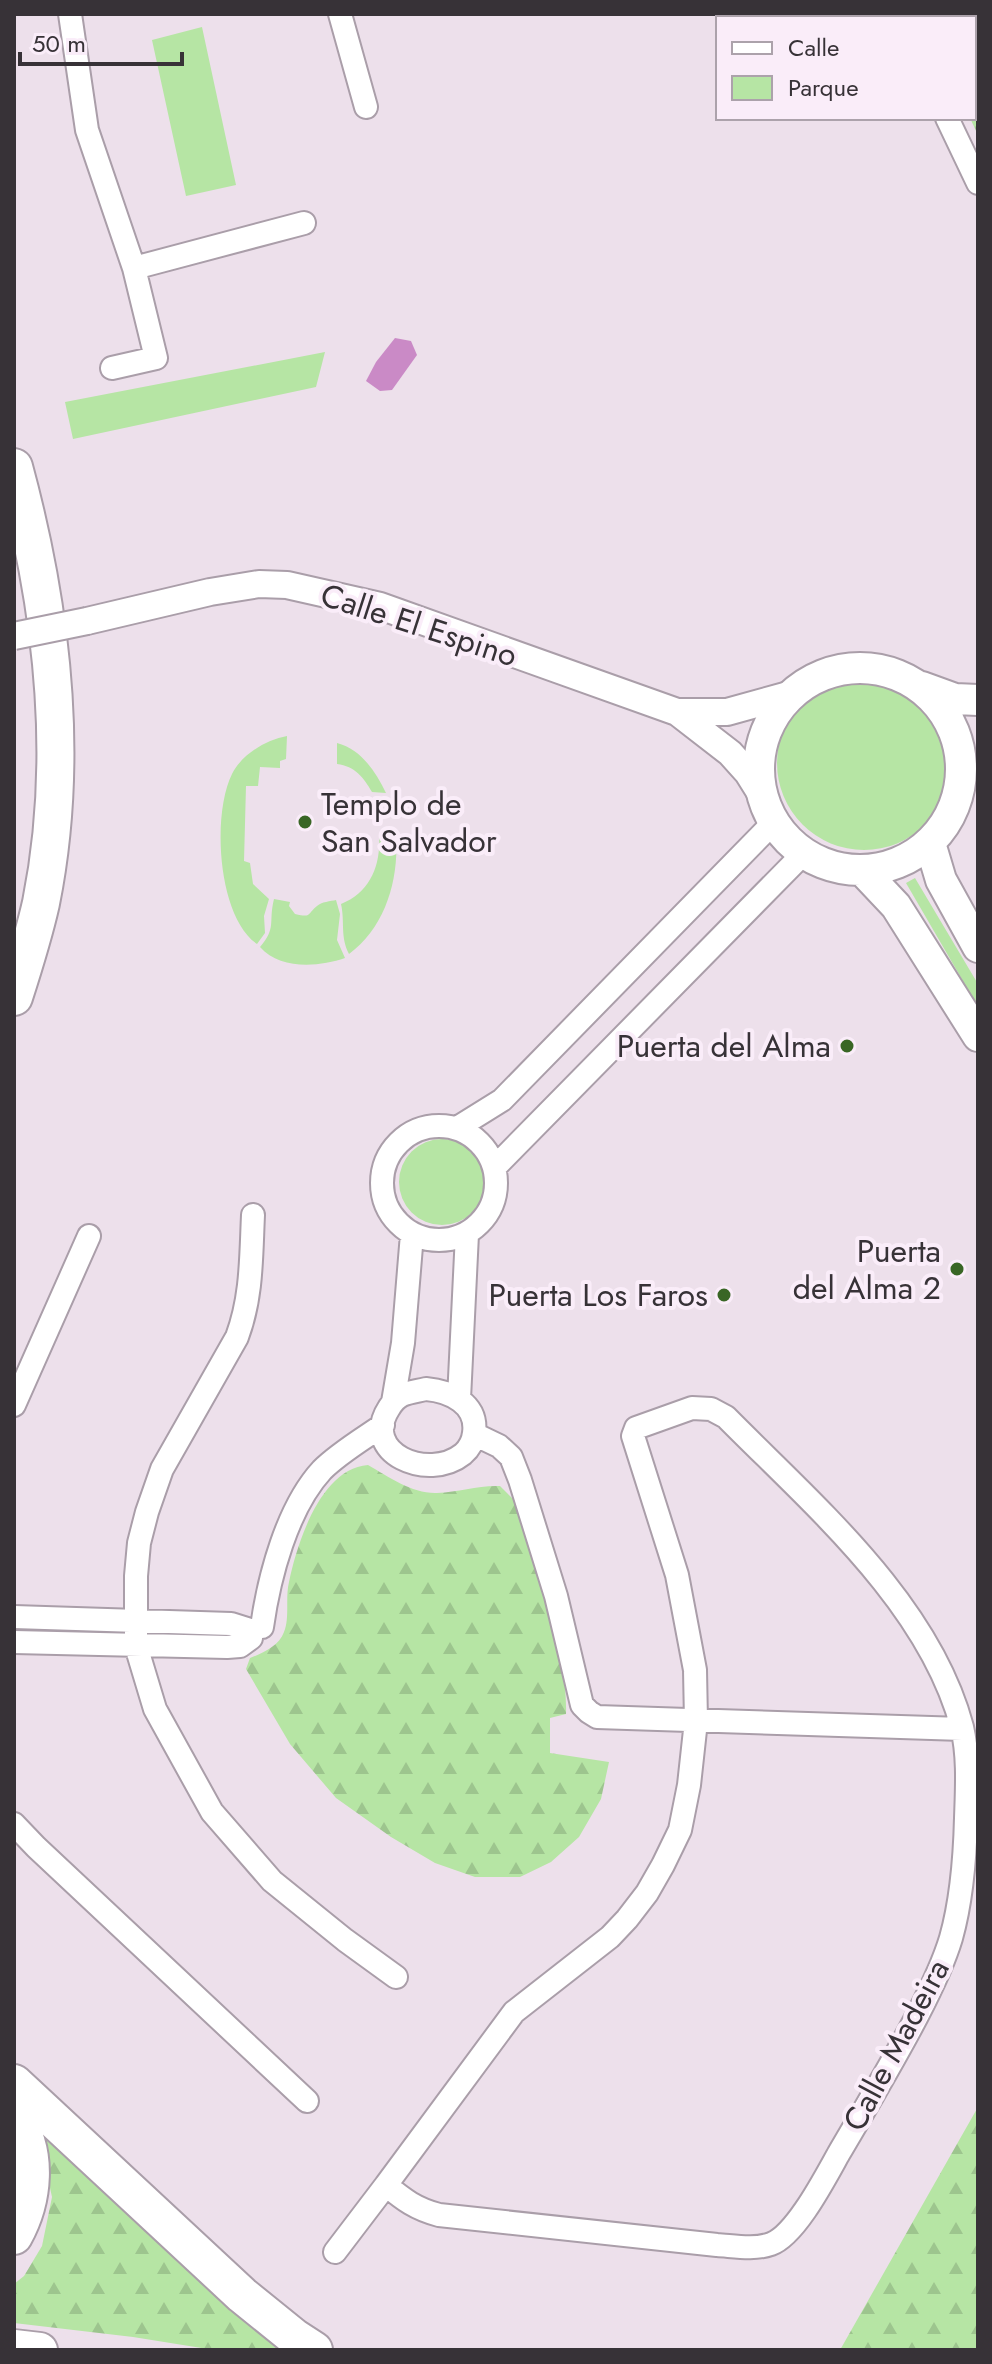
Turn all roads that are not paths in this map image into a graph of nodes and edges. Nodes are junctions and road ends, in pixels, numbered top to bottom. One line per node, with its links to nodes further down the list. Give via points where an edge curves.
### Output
1 (70, 14): 7 (street, via 87,130)
2 (340, 14): 3 (street)
3 (366, 107)
4 (948, 120): 5 (street)
5 (978, 183)
6 (304, 223): 7 (street)
7 (134, 268): 8 (street, via 156,358)
8 (112, 368)
9 (14, 467): 22 (highway, via 49,643 56,720 52,818 41,903)
10 (14, 636): 14 (street, Calle El Espino, bridge, via 240,586 287,585 380,606)
11 (919, 686): 12 (main road, via 868,667 814,678); 13 (main road, via 955,699); 16 (main road, via 954,730)
12 (792, 694): 14 (street, Calle El Espino, via 727,712); 17 (main road, via 763,741 759,769)
13 (978, 700)
14 (677, 712): 17 (street, Calle El Espino, via 730,753)
15 (978, 747): 16 (main road)
16 (960, 790): 18 (main road, via 949,818)
17 (769, 809): 19 (main road, via 787,839); 24 (street, via 502,1100)
18 (930, 843): 20 (main road, via 893,865); 21 (main road, via 941,880)
19 (804, 853): 20 (main road, via 832,867); 25 (street)
20 (863, 871): 23 (main road, via 896,906)
21 (978, 947)
22 (14, 997)
23 (978, 1036)
24 (457, 1128): 25 (street, via 487,1150); 27 (street, via 439,1125 405,1136 384,1167 381,1187 386,1205)
25 (495, 1167): 28 (street, via 497,1183 489,1214)
26 (253, 1215): 36 (street, via 245,1316 162,1469 139,1543)
27 (412, 1234): 28 (street, via 430,1240); 31 (street)
28 (467, 1234): 30 (street)
29 (89, 1236): 32 (street)
30 (459, 1399): 31 (street, via 426,1389); 34 (street, via 473,1414)
31 (393, 1402): 33 (street)
32 (14, 1405)
33 (383, 1425): 34 (street, via 388,1447 400,1458 425,1464 441,1465 464,1453); 37 (street, via 324,1468 312,1483 290,1524)
34 (474, 1434): 40 (street, via 511,1457 556,1596 582,1705 597,1717)
35 (14, 1617): 36 (street)
36 (136, 1621): 37 (street, via 231,1624); 39 (street)
37 (254, 1632): 39 (street, via 240,1646)
38 (14, 1642): 39 (street)
39 (136, 1646): 43 (street, via 155,1709 212,1812 272,1881)
40 (696, 1721): 41 (street); 41 (street, Calle Madeira, via 695,1670 677,1575 633,1436 636,1428 692,1408 726,1417 872,1568 924,1640); 47 (street, via 680,1830 647,1893 610,1937 514,2012)
41 (962, 1729): 47 (street, Calle Madeira, via 968,1769 966,1839 961,1891 946,1952 903,2043 790,2231 772,2243 748,2247 439,2215 413,2206)
42 (14, 1824): 45 (street)
43 (396, 1977)
44 (14, 2083): 52 (highway, via 242,2295)
45 (307, 2101)
46 (14, 2117): 48 (highway, via 28,2143 31,2188)
47 (386, 2185): 49 (street)
48 (14, 2236)
49 (335, 2252)
50 (14, 2347): 51 (main road)
51 (40, 2350)
52 (314, 2350)

